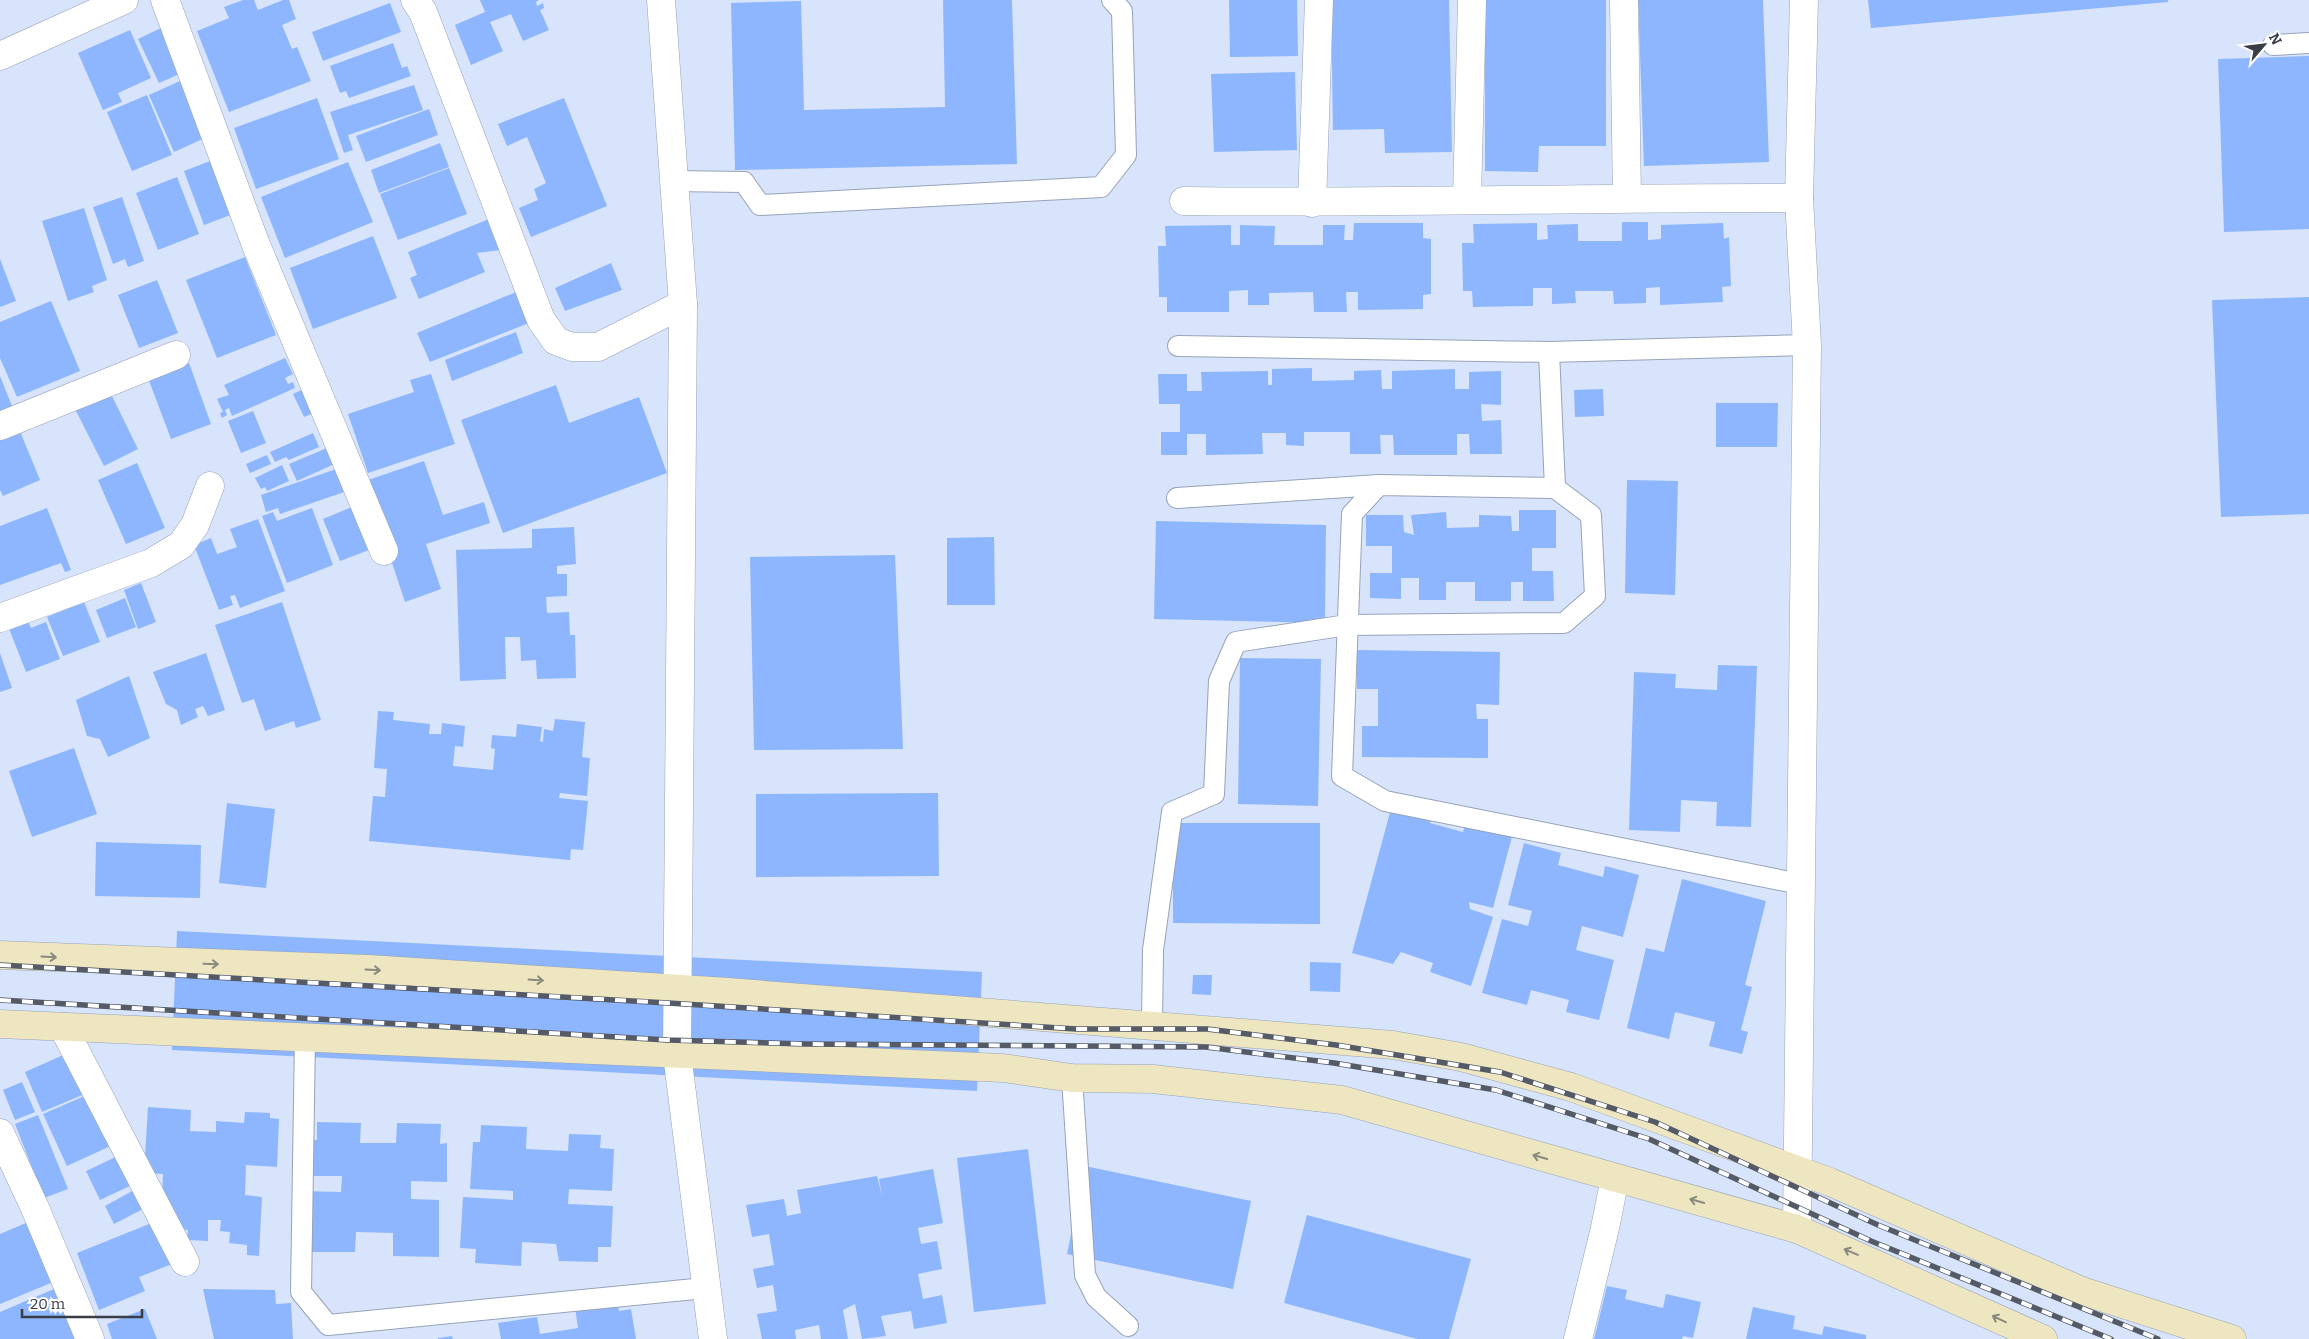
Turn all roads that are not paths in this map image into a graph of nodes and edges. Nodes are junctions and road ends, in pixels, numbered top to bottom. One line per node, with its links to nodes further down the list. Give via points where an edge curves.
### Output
1 (165, 0): 29 (street, via 256,245)
2 (415, 0): 19 (street, via 424,12 540,320 556,341 572,348 598,346)
3 (661, 0): 13 (street)
4 (1112, 0): 13 (lane, via 1122,10 1126,155 1102,187 760,205 744,182)
5 (1319, 0): 18 (street)
6 (1472, 0): 16 (street)
7 (1624, 0): 14 (street)
8 (1804, 0): 15 (street)
9 (113, 2): 12 (street)
10 (2309, 43): 11 (lane)
11 (2273, 45)
12 (0, 56)
13 (673, 181): 19 (street)
14 (1626, 198): 15 (street); 16 (street)
15 (1799, 198): 20 (street)
16 (1466, 200): 18 (street)
17 (1184, 202): 18 (street)
18 (1312, 203)
19 (683, 304): 34 (street)
20 (1807, 345): 22 (lane); 32 (street)
21 (1178, 346): 22 (lane)
22 (1549, 352): 27 (lane)
23 (176, 355): 24 (street)
24 (0, 426)
25 (1379, 485): 27 (lane); 28 (lane); 31 (lane, via 1352,514)
26 (210, 486): 30 (street, via 195,526 181,545 151,563)
27 (1555, 488): 31 (lane, via 1591,515 1595,596 1564,623)
28 (1177, 498)
29 (384, 551)
30 (0, 618)
31 (1347, 625): 32 (lane, via 1342,776 1385,801); 36 (lane, via 1236,642 1219,681 1214,794 1172,812 1153,950)
32 (1800, 884): 42 (street)
33 (0, 955): 34 (street, one-way to 34, via 368,969)
34 (677, 988): 36 (street); 39 (street)
35 (0, 1024): 37 (street)
36 (1152, 1024): 42 (street, via 1393,1045 1461,1057 1572,1088)
37 (63, 1027): 38 (street); 45 (street)
38 (306, 1037): 39 (street); 46 (lane, via 301,1292 328,1325)
39 (676, 1054): 40 (street, via 1003,1068); 46 (street)
40 (1072, 1078): 43 (street, one-way to 40, via 1342,1100 1153,1079); 47 (lane, via 1085,1275 1096,1296)
41 (0, 1134): 48 (street)
42 (1798, 1172): 44 (street); 52 (street, via 1830,1182 2082,1291)
43 (1615, 1178): 44 (street, one-way to 43); 50 (street)
44 (1797, 1229): 51 (street, one-way to 44)
45 (185, 1262)
46 (705, 1288): 49 (street)
47 (1128, 1326)
48 (90, 1339)
49 (713, 1339)
50 (1578, 1339)
51 (2043, 1339)
52 (2232, 1339)

